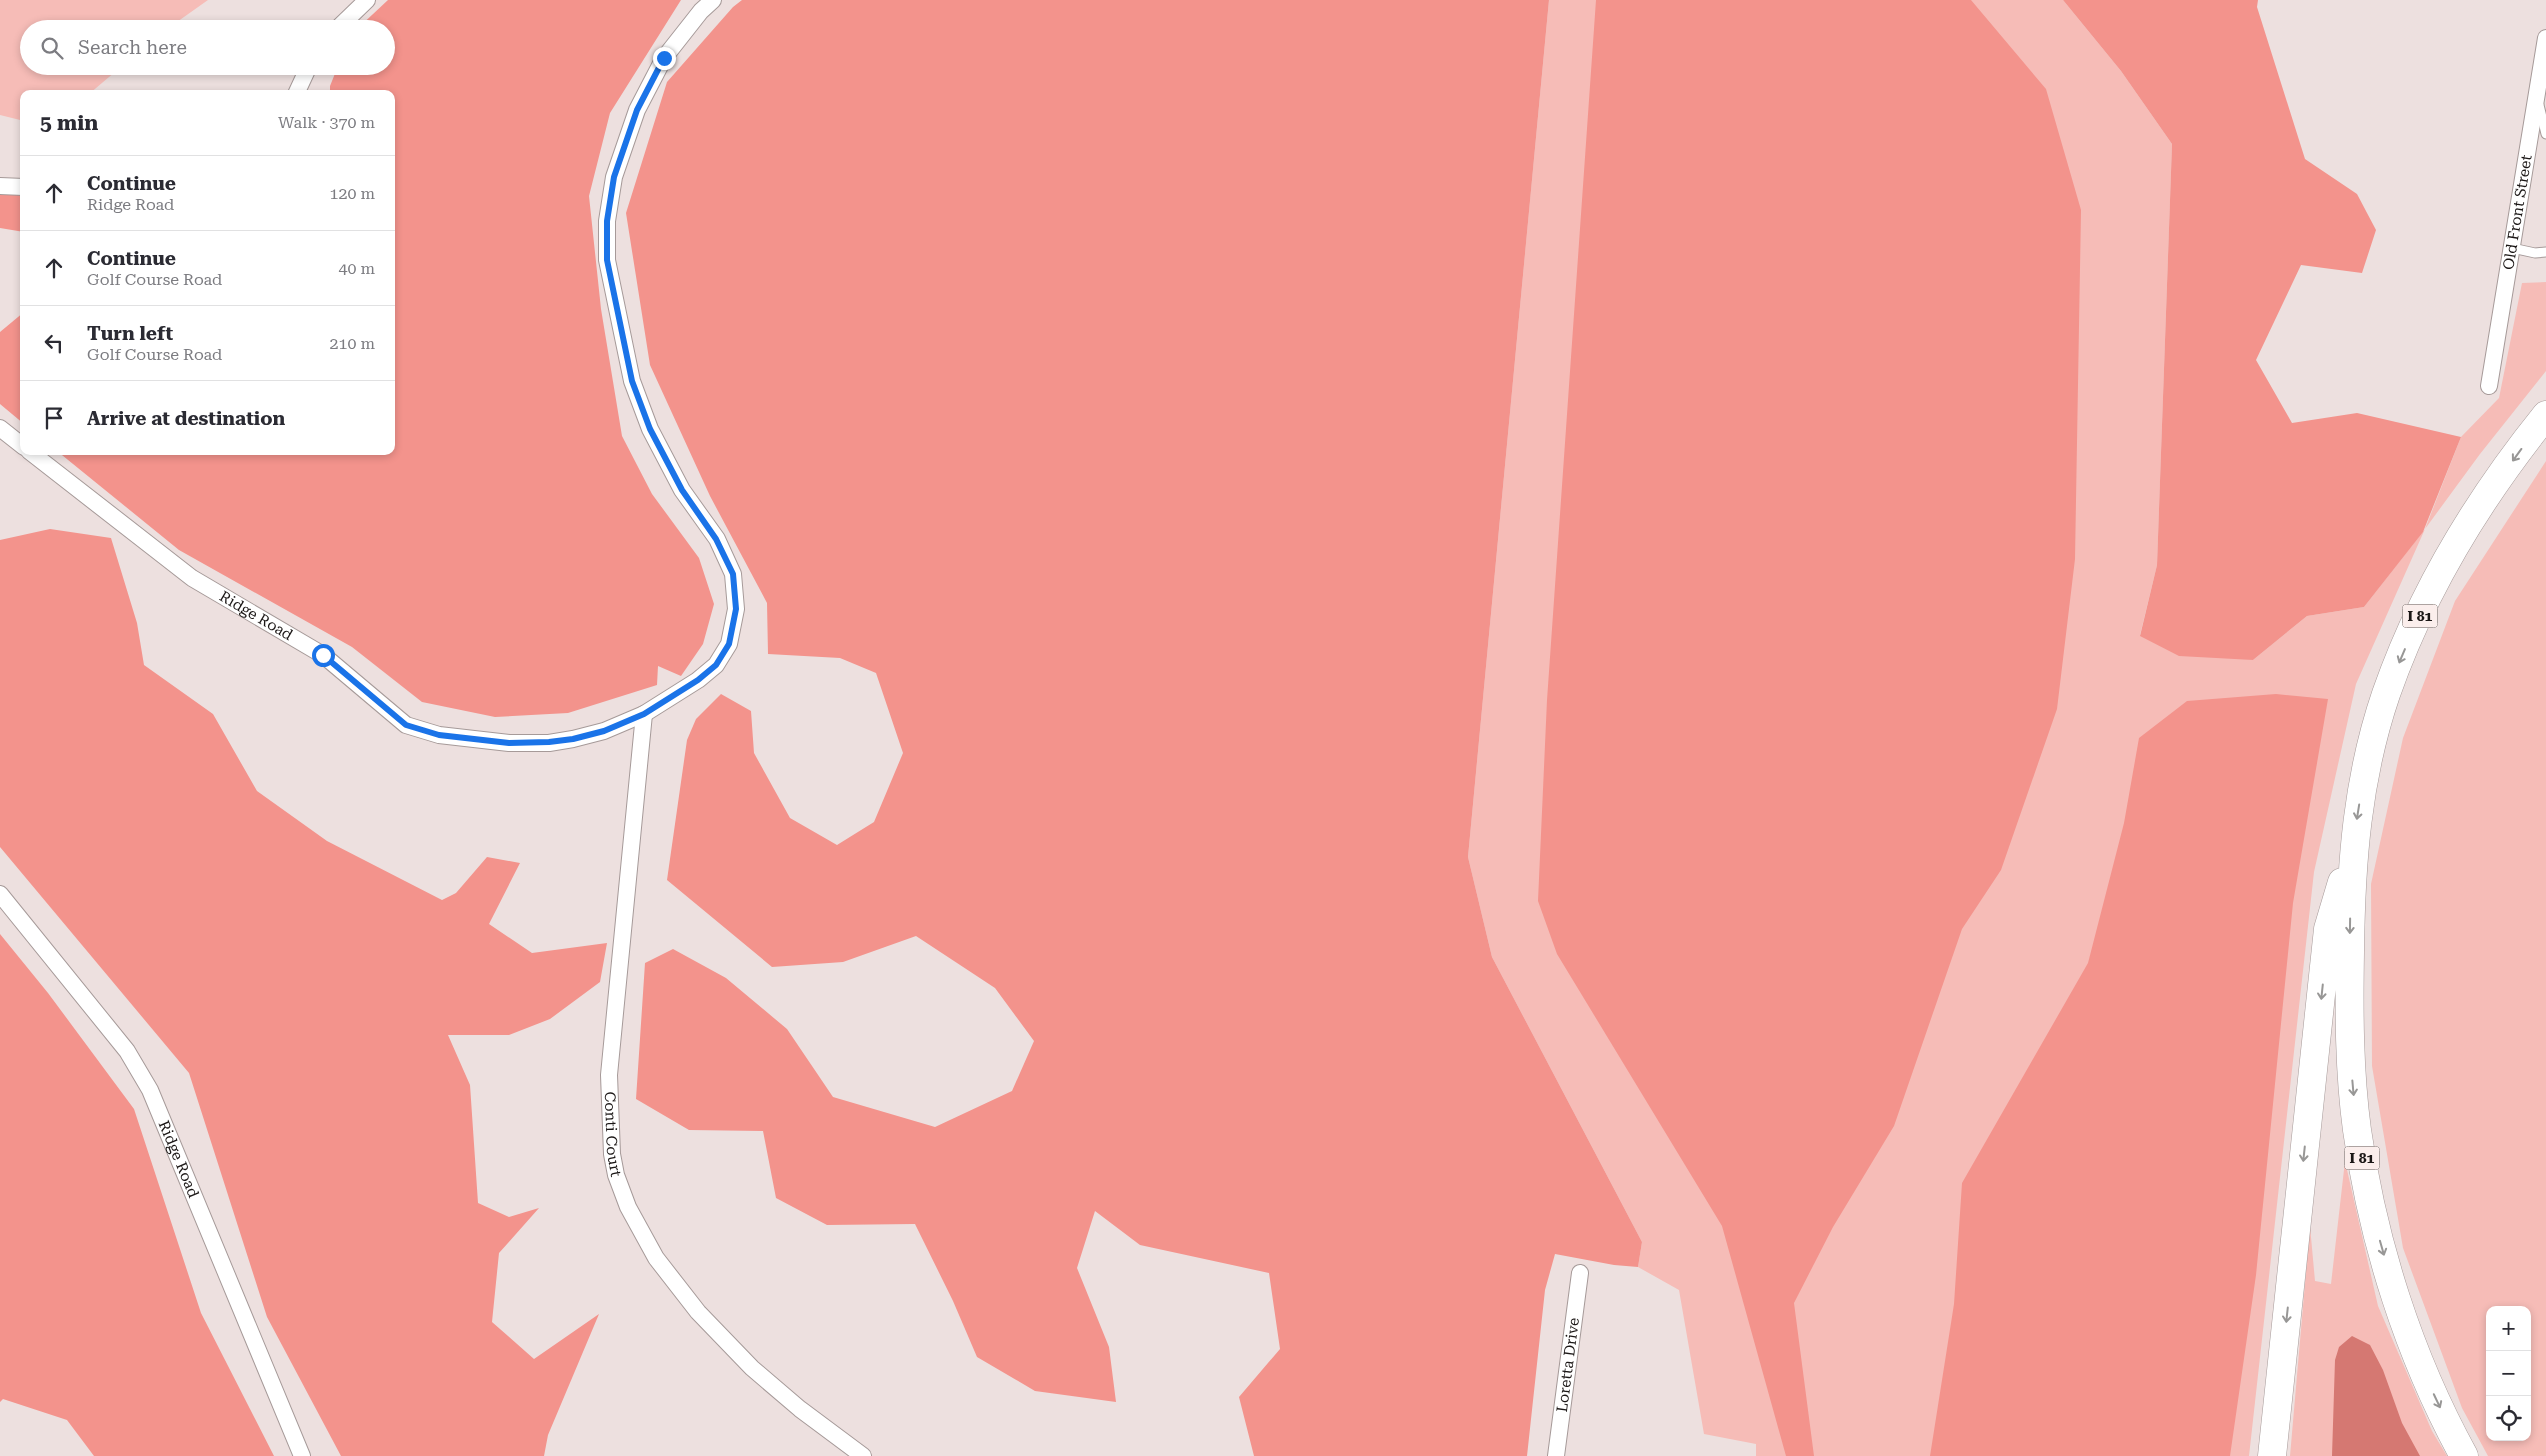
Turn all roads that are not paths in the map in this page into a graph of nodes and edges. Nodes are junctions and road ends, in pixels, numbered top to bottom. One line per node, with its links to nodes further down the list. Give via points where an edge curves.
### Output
1 (367, 0): 3 (street)
2 (713, 0): 18 (street, Ridge Road, via 700,11 664,58 637,110 614,177 607,221 607,260 632,381 650,429 682,490 716,539 733,574 736,609 729,644 716,665)
3 (346, 20)
4 (2546, 38): 7 (street, Old Front Street)
5 (305, 75): 6 (street)
6 (298, 90)
7 (2536, 97): 8 (lane); 11 (street, Old Front Street)
8 (2546, 134)
9 (0, 186): 10 (street)
10 (20, 187)
11 (2512, 248): 12 (lane); 13 (street, Old Front Street)
12 (2546, 252)
13 (2489, 386)
14 (2546, 415): 19 (highway, I 81, one-way to 19, via 2484,501 2420,615 2387,694 2374,738)
15 (0, 428): 16 (street)
16 (20, 444)
17 (34, 455): 18 (street, Ridge Road, via 192,578 323,655 406,725 439,735 509,743 549,742 604,731)
18 (644, 714): 23 (street, Conti Court, via 610,1075 612,1154 616,1175 628,1207 656,1258 698,1312 752,1368)
19 (2354, 842): 25 (highway, one-way to 25, via 2328,929); 26 (highway, I 81, one-way to 26, via 2350,1037 2363,1165 2381,1246 2408,1332 2424,1374)
20 (0, 894): 22 (street, Ridge Road, via 127,1051 150,1090)
21 (1580, 1274): 24 (street, Loretta Drive)
22 (302, 1456)
23 (863, 1456)
24 (1556, 1456)
25 (2272, 1456)
26 (2464, 1456)

